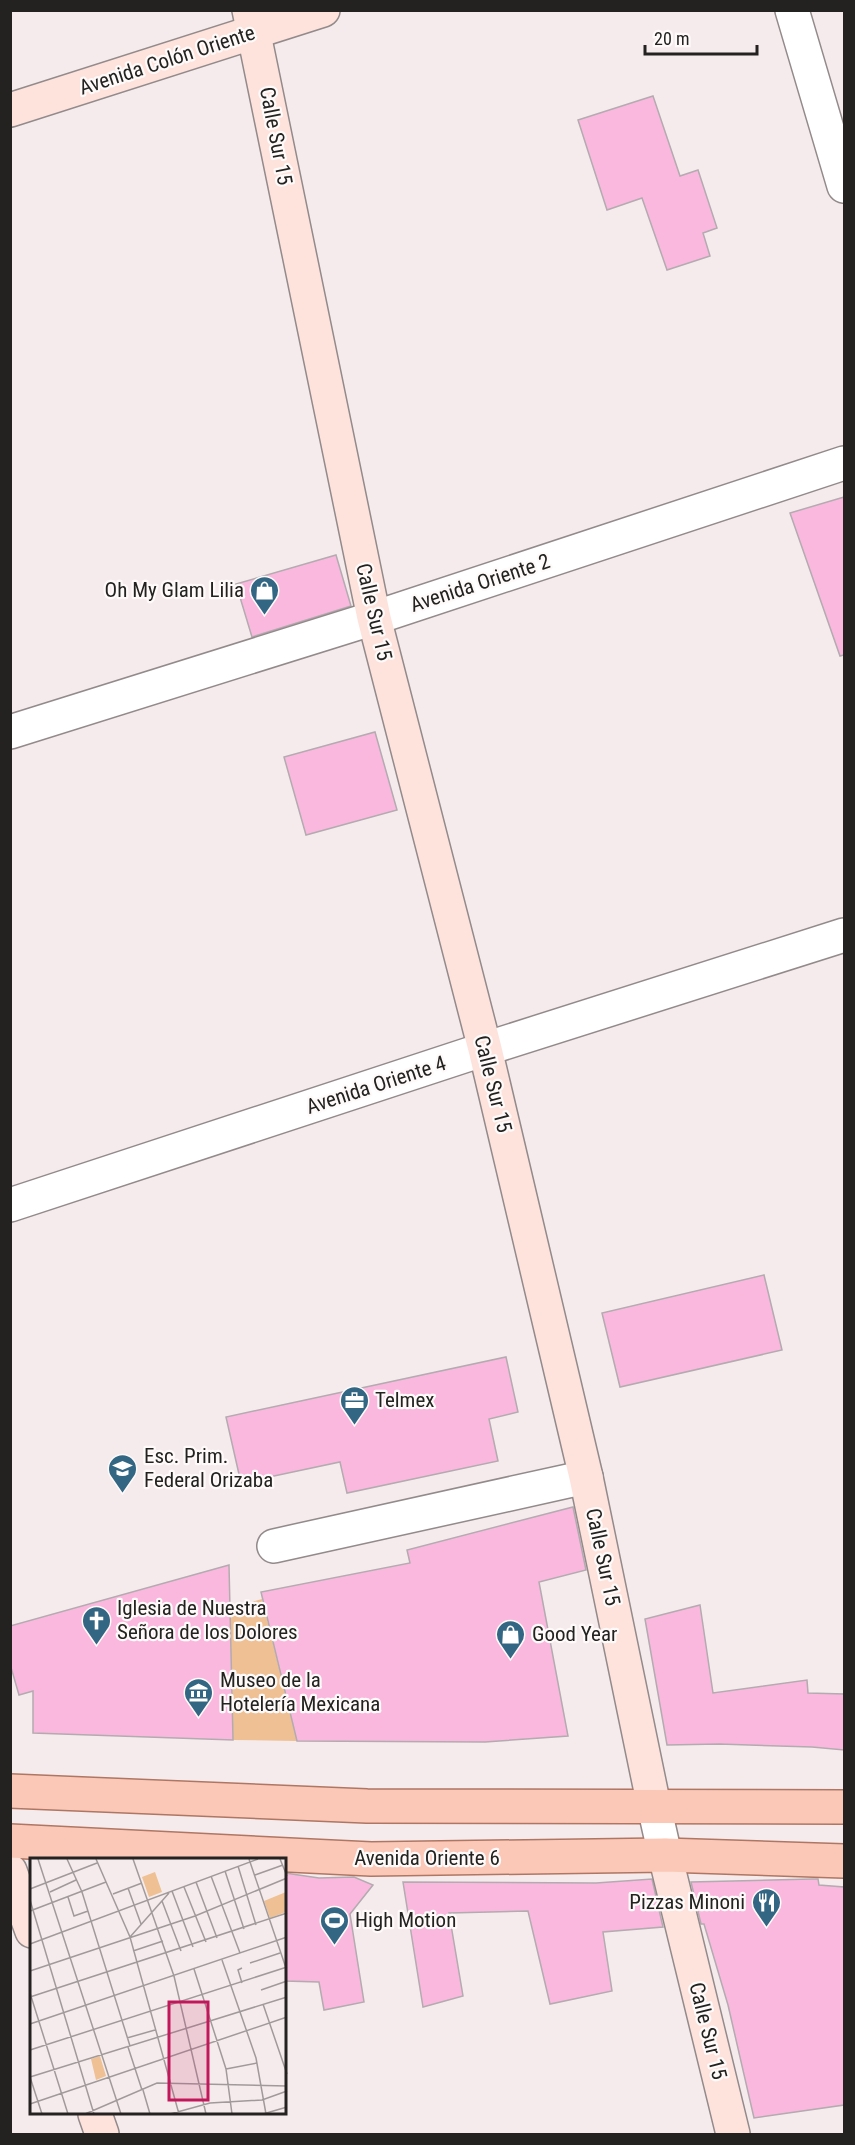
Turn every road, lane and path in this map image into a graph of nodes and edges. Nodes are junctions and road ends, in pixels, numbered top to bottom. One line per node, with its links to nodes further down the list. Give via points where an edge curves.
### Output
1 (323, 10): 3 (street, Avenida Colón Oriente)
2 (792, 10): 5 (street)
3 (252, 21): 4 (street, Avenida Colón Oriente); 7 (street, Calle Sur 15)
4 (10, 110)
5 (844, 186)
6 (844, 463): 7 (street, Avenida Oriente 2)
7 (374, 618): 8 (street, Avenida Oriente 2); 10 (street, Calle Sur 15)
8 (10, 732)
9 (844, 935): 10 (street, Avenida Oriente 4)
10 (485, 1049): 11 (street, Avenida Oriente 4); 12 (street, Calle Sur 15)
11 (10, 1204)
12 (586, 1477): 13 (street); 15 (street, Calle Sur 15)
13 (274, 1546)
14 (10, 1791): 15 (main road, via 367,1806)
15 (654, 1806): 16 (main road); 18 (street, Calle Sur 15)
16 (844, 1807)
17 (10, 1841): 18 (main road, Avenida Oriente 6, via 371,1859)
18 (665, 1855): 19 (main road, Avenida Oriente 6); 24 (street, Calle Sur 15)
19 (844, 1861)
20 (10, 1871): 21 (street)
21 (30, 1926)
22 (95, 2115): 23 (street)
23 (102, 2134)
24 (733, 2134)

